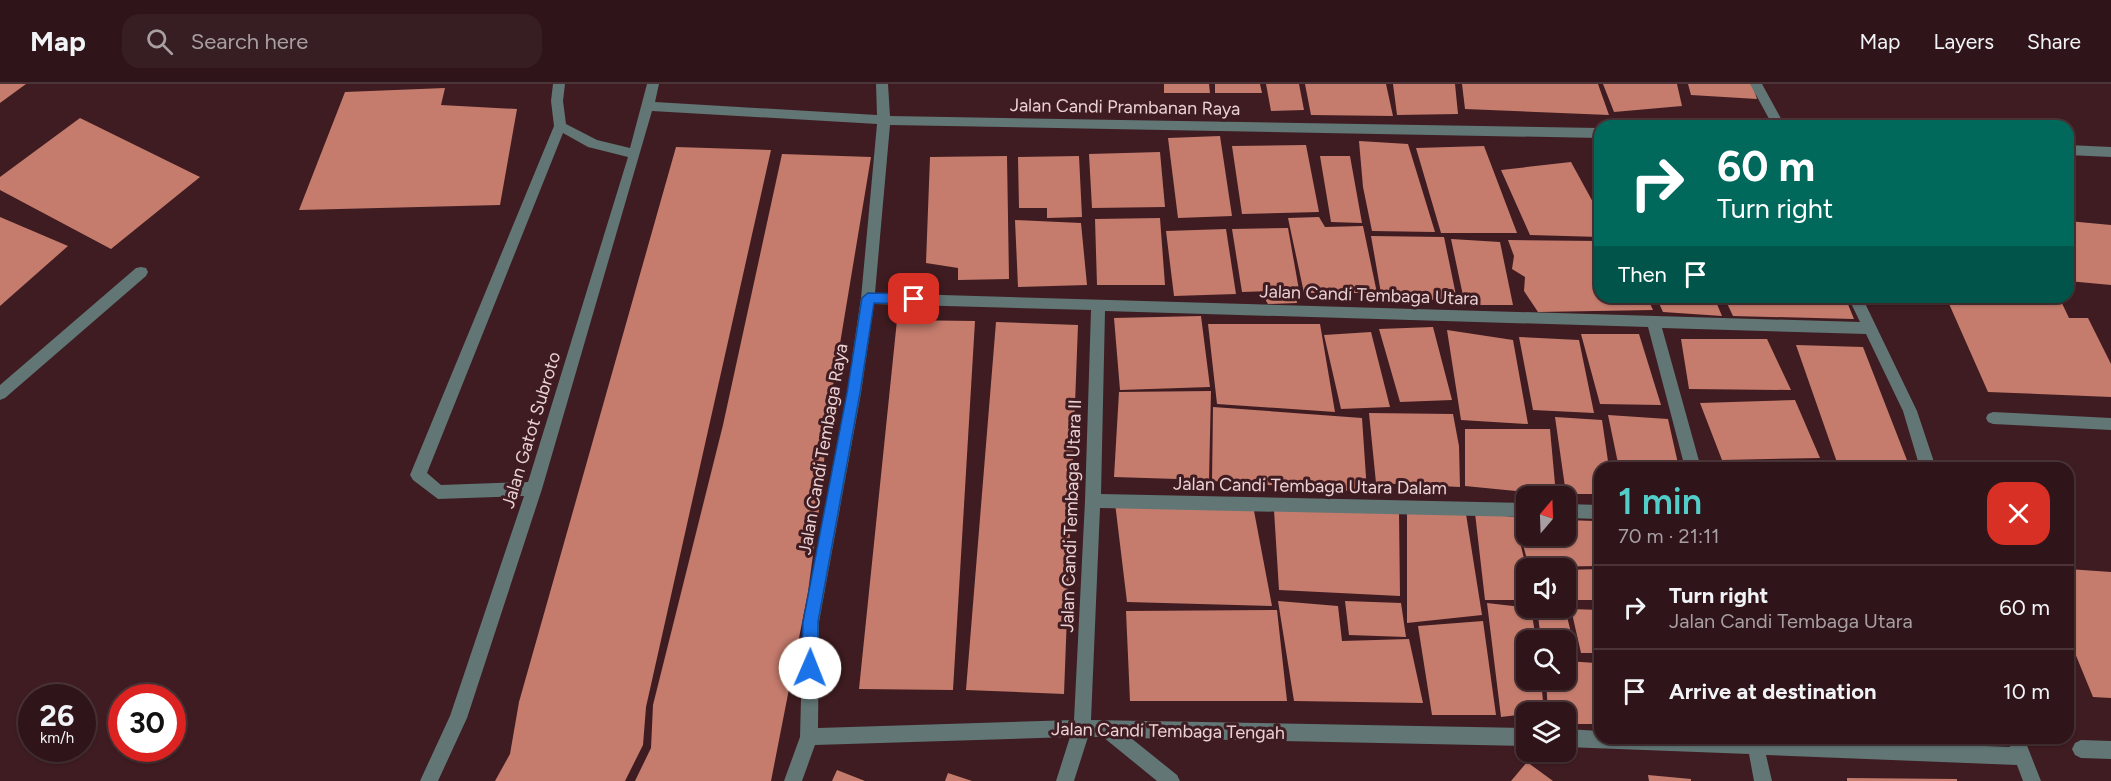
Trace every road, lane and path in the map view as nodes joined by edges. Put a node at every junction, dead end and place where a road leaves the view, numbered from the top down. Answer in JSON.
{"nodes":[{"id":1,"x":559,"y":84,"type":"edge"},
{"id":2,"x":653,"y":84,"type":"edge"},
{"id":3,"x":882,"y":84,"type":"edge"},
{"id":4,"x":1756,"y":84,"type":"edge"},
{"id":5,"x":649,"y":106,"type":"junction"},
{"id":6,"x":884,"y":120,"type":"junction"},
{"id":7,"x":1776,"y":120,"type":"edge"},
{"id":8,"x":560,"y":126,"type":"junction"},
{"id":9,"x":1594,"y":133,"type":"edge"},
{"id":10,"x":2074,"y":150,"type":"edge"},
{"id":11,"x":2111,"y":152,"type":"edge"},
{"id":12,"x":635,"y":154,"type":"junction"},
{"id":13,"x":141,"y":272,"type":"dead end"},
{"id":14,"x":868,"y":298,"type":"junction"},
{"id":15,"x":1858,"y":303,"type":"edge"},
{"id":16,"x":1098,"y":306,"type":"junction"},
{"id":17,"x":1653,"y":320,"type":"junction"},
{"id":18,"x":1868,"y":328,"type":"junction"},
{"id":19,"x":0,"y":394,"type":"edge"},
{"id":20,"x":1993,"y":418,"type":"dead end"},
{"id":21,"x":2111,"y":424,"type":"edge"},
{"id":22,"x":1691,"y":462,"type":"edge"},
{"id":23,"x":1926,"y":462,"type":"edge"},
{"id":24,"x":534,"y":489,"type":"junction"},
{"id":25,"x":1093,"y":501,"type":"junction"},
{"id":26,"x":1516,"y":510,"type":"edge"},
{"id":27,"x":1576,"y":511,"type":"edge"},
{"id":28,"x":1594,"y":512,"type":"edge"},
{"id":29,"x":1082,"y":728,"type":"junction"},
{"id":30,"x":1107,"y":729,"type":"junction"},
{"id":31,"x":809,"y":737,"type":"junction"},
{"id":32,"x":1516,"y":737,"type":"edge"},
{"id":33,"x":1576,"y":738,"type":"edge"},
{"id":34,"x":1594,"y":738,"type":"edge"},
{"id":35,"x":1755,"y":744,"type":"edge"},
{"id":36,"x":1807,"y":744,"type":"edge"},
{"id":37,"x":2017,"y":744,"type":"edge"},
{"id":38,"x":2081,"y":749,"type":"dead end"},
{"id":39,"x":2111,"y":750,"type":"edge"},
{"id":40,"x":2021,"y":756,"type":"junction"},
{"id":41,"x":429,"y":781,"type":"edge"},
{"id":42,"x":793,"y":781,"type":"edge"},
{"id":43,"x":1065,"y":781,"type":"edge"},
{"id":44,"x":1171,"y":781,"type":"edge"},
{"id":45,"x":1763,"y":781,"type":"edge"},
{"id":46,"x":2032,"y":781,"type":"edge"}],
"edges":[{"from":1,"to":8,"type":"street"},
{"from":2,"to":5,"type":"street","name":"Jalan Gatot Subroto"},
{"from":3,"to":6,"type":"street","name":"Jalan Candi Tembaga Raya"},
{"from":4,"to":7,"type":"street"},
{"from":5,"to":6,"type":"street","name":"Jalan Candi Prambanan Raya"},
{"from":5,"to":12,"type":"street","name":"Jalan Gatot Subroto"},
{"from":6,"to":9,"type":"street","name":"Jalan Candi Prambanan Raya"},
{"from":6,"to":14,"type":"street","name":"Jalan Candi Tembaga Raya"},
{"from":8,"to":12,"type":"street"},
{"from":8,"to":24,"type":"street"},
{"from":10,"to":11,"type":"street"},
{"from":12,"to":24,"type":"street","name":"Jalan Gatot Subroto"},
{"from":13,"to":19,"type":"street"},
{"from":14,"to":16,"type":"street","name":"Jalan Candi Tembaga Utara"},
{"from":14,"to":31,"type":"street","name":"Jalan Candi Tembaga Raya"},
{"from":15,"to":18,"type":"street"},
{"from":16,"to":17,"type":"street","name":"Jalan Candi Tembaga Utara"},
{"from":16,"to":25,"type":"street","name":"Jalan Candi Tembaga Utara II"},
{"from":17,"to":18,"type":"street","name":"Jalan Candi Tembaga Utara"},
{"from":17,"to":22,"type":"street"},
{"from":18,"to":23,"type":"street"},
{"from":20,"to":21,"type":"street"},
{"from":24,"to":41,"type":"street","name":"Jalan Gatot Subroto"},
{"from":25,"to":26,"type":"street","name":"Jalan Candi Tembaga Utara Dalam"},
{"from":25,"to":29,"type":"street","name":"Jalan Candi Tembaga Utara II"},
{"from":27,"to":28,"type":"street"},
{"from":29,"to":30,"type":"street","name":"Jalan Candi Tembaga Tengah"},
{"from":29,"to":31,"type":"street","name":"Jalan Candi Tembaga Tengah"},
{"from":29,"to":43,"type":"street","name":"Jalan Candi Tembaga Utara II"},
{"from":30,"to":32,"type":"street","name":"Jalan Candi Tembaga Tengah"},
{"from":30,"to":44,"type":"street"},
{"from":31,"to":42,"type":"street","name":"Jalan Candi Tembaga Raya"},
{"from":33,"to":34,"type":"street"},
{"from":35,"to":45,"type":"street"},
{"from":36,"to":40,"type":"street"},
{"from":37,"to":40,"type":"street"},
{"from":38,"to":39,"type":"street"},
{"from":40,"to":46,"type":"street"}]}
